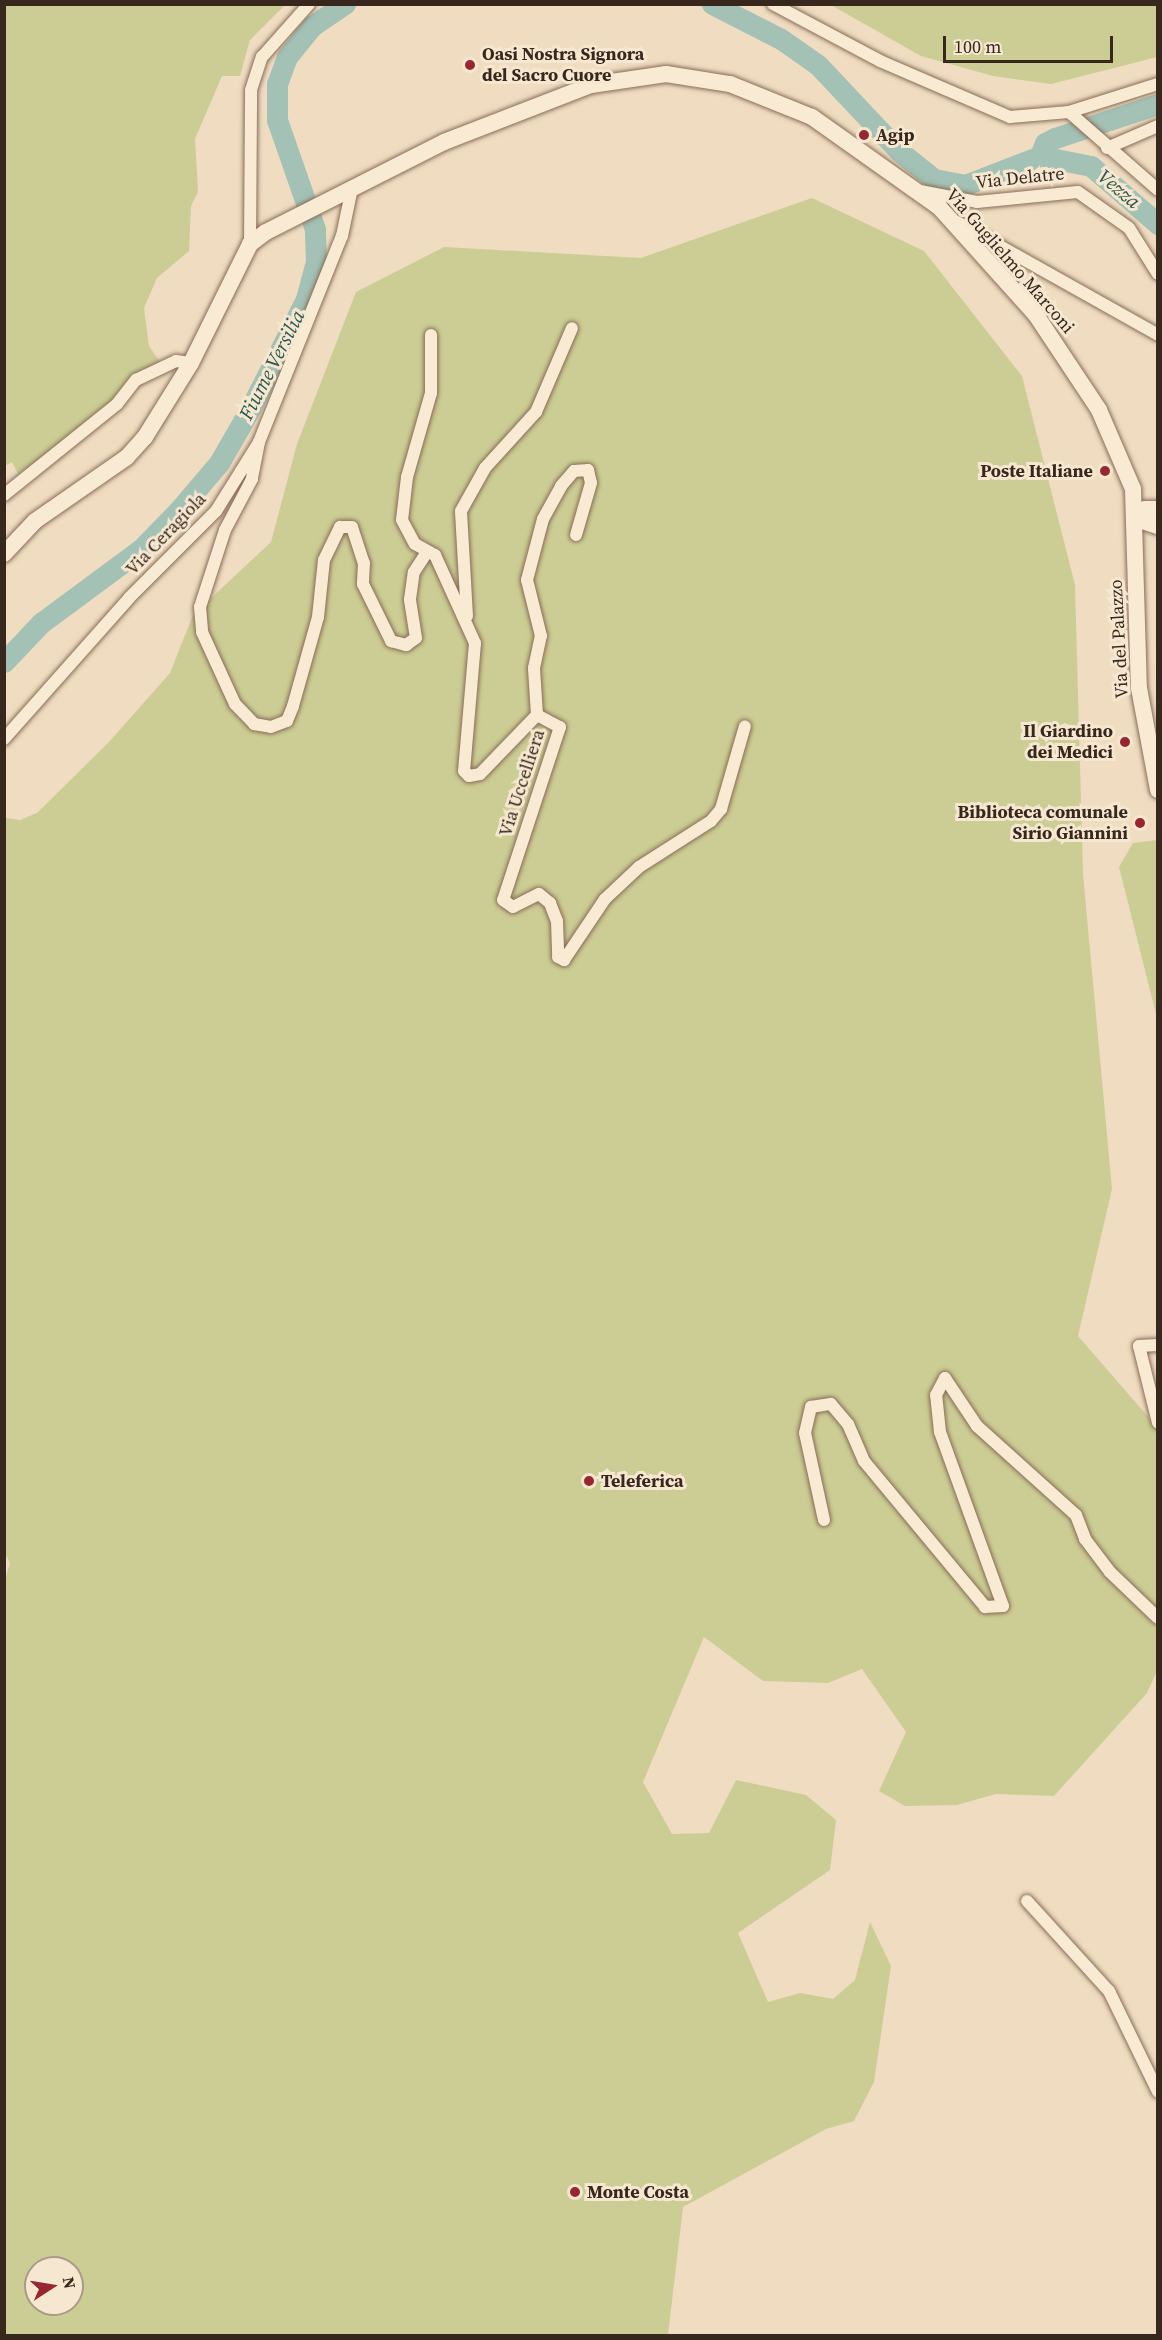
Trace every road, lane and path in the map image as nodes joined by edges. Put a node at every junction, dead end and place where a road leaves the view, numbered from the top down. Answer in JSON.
{"nodes":[{"id":1,"x":309,"y":4,"type":"edge"},
{"id":2,"x":773,"y":4,"type":"edge"},
{"id":3,"x":1158,"y":84,"type":"edge"},
{"id":4,"x":1071,"y":116,"type":"junction"},
{"id":5,"x":1158,"y":126,"type":"edge"},
{"id":6,"x":1102,"y":145,"type":"junction"},
{"id":7,"x":352,"y":188,"type":"junction"},
{"id":8,"x":1158,"y":190,"type":"edge"},
{"id":9,"x":920,"y":191,"type":"junction"},
{"id":10,"x":948,"y":217,"type":"junction"},
{"id":11,"x":250,"y":244,"type":"junction"},
{"id":12,"x":1158,"y":274,"type":"edge"},
{"id":13,"x":572,"y":328,"type":"dead end"},
{"id":14,"x":430,"y":334,"type":"dead end"},
{"id":15,"x":1158,"y":336,"type":"edge"},
{"id":16,"x":191,"y":363,"type":"junction"},
{"id":17,"x":260,"y":442,"type":"junction"},
{"id":18,"x":1133,"y":489,"type":"junction"},
{"id":19,"x":4,"y":495,"type":"edge"},
{"id":20,"x":1156,"y":507,"type":"edge"},
{"id":21,"x":1136,"y":519,"type":"junction"},
{"id":22,"x":1158,"y":526,"type":"edge"},
{"id":23,"x":576,"y":535,"type":"dead end"},
{"id":24,"x":427,"y":552,"type":"junction"},
{"id":25,"x":4,"y":554,"type":"edge"},
{"id":26,"x":467,"y":616,"type":"junction"},
{"id":27,"x":537,"y":715,"type":"junction"},
{"id":28,"x":745,"y":726,"type":"dead end"},
{"id":29,"x":4,"y":740,"type":"edge"},
{"id":30,"x":1158,"y":790,"type":"edge"},
{"id":31,"x":1158,"y":1345,"type":"edge"},
{"id":32,"x":1158,"y":1424,"type":"edge"},
{"id":33,"x":824,"y":1520,"type":"dead end"},
{"id":34,"x":1158,"y":1618,"type":"edge"},
{"id":35,"x":1027,"y":1901,"type":"dead end"},
{"id":36,"x":1158,"y":2092,"type":"edge"}],
"edges":[{"from":1,"to":11,"type":"street"},
{"from":2,"to":4,"type":"street"},
{"from":3,"to":4,"type":"street"},
{"from":4,"to":6,"type":"street"},
{"from":5,"to":6,"type":"street"},
{"from":6,"to":8,"type":"street"},
{"from":7,"to":9,"type":"main road","name":"Via Guglielmo Marconi"},
{"from":7,"to":11,"type":"main road","name":"Via Guglielmo Marconi"},
{"from":7,"to":17,"type":"street","name":"Via Ceragiola"},
{"from":9,"to":10,"type":"main road","name":"Via Guglielmo Marconi"},
{"from":9,"to":12,"type":"street","name":"Via Delatre"},
{"from":10,"to":15,"type":"street"},
{"from":10,"to":18,"type":"main road","name":"Via Guglielmo Marconi"},
{"from":11,"to":16,"type":"main road"},
{"from":13,"to":26,"type":"street"},
{"from":14,"to":24,"type":"street","name":"Via Uccelliera"},
{"from":16,"to":19,"type":"street"},
{"from":16,"to":25,"type":"main road"},
{"from":17,"to":24,"type":"street"},
{"from":17,"to":29,"type":"street","name":"Via Ceragiola"},
{"from":18,"to":20,"type":"main road"},
{"from":18,"to":21,"type":"main road","name":"Via del Palazzo"},
{"from":20,"to":21,"type":"main road"},
{"from":21,"to":22,"type":"main road"},
{"from":21,"to":30,"type":"main road","name":"Via del Palazzo"},
{"from":23,"to":27,"type":"street"},
{"from":24,"to":26,"type":"street","name":"Via Uccelliera"},
{"from":26,"to":27,"type":"street","name":"Via Uccelliera"},
{"from":27,"to":28,"type":"street","name":"Via Uccelliera"},
{"from":31,"to":32,"type":"street"},
{"from":33,"to":34,"type":"street"},
{"from":35,"to":36,"type":"street"}]}
